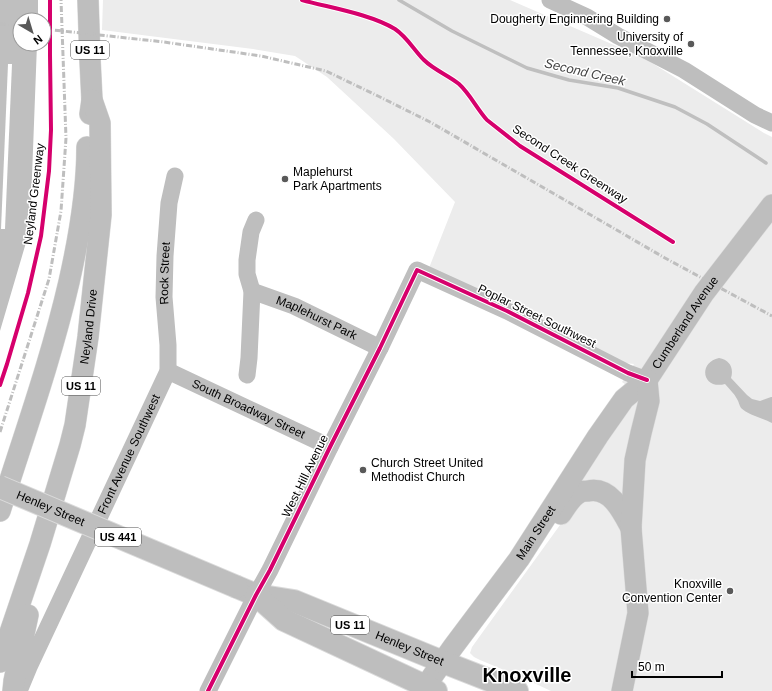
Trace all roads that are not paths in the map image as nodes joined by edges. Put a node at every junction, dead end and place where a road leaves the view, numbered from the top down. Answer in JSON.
{"nodes":[{"id":1,"x":88,"y":0,"type":"edge"},
{"id":2,"x":550,"y":0,"type":"edge"},
{"id":3,"x":92,"y":100,"type":"junction"},
{"id":4,"x":772,"y":123,"type":"edge"},
{"id":5,"x":175,"y":176,"type":"dead end"},
{"id":6,"x":772,"y":205,"type":"edge"},
{"id":7,"x":256,"y":220,"type":"dead end"},
{"id":8,"x":417,"y":270,"type":"joint"},
{"id":9,"x":252,"y":291,"type":"junction"},
{"id":10,"x":380,"y":348,"type":"junction"},
{"id":11,"x":168,"y":371,"type":"junction"},
{"id":12,"x":247,"y":376,"type":"dead end"},
{"id":13,"x":647,"y":380,"type":"junction"},
{"id":14,"x":70,"y":445,"type":"junction"},
{"id":15,"x":330,"y":447,"type":"junction"},
{"id":16,"x":0,"y":487,"type":"edge"},
{"id":17,"x":0,"y":511,"type":"edge"},
{"id":18,"x":631,"y":528,"type":"junction"},
{"id":19,"x":519,"y":559,"type":"junction"},
{"id":20,"x":246,"y":591,"type":"junction"},
{"id":21,"x":0,"y":662,"type":"edge"},
{"id":22,"x":443,"y":662,"type":"junction"},
{"id":23,"x":428,"y":689,"type":"edge"},
{"id":24,"x":13,"y":691,"type":"edge"},
{"id":25,"x":19,"y":691,"type":"edge"},
{"id":26,"x":208,"y":691,"type":"edge"},
{"id":27,"x":517,"y":691,"type":"edge"},
{"id":28,"x":622,"y":691,"type":"edge"}],
"edges":[{"from":1,"to":3,"type":"main road","name":"Neyland Drive","number":"US 11"},
{"from":2,"to":4,"type":"street"},
{"from":3,"to":14,"type":"main road","name":"Neyland Drive","number":"US 11"},
{"from":3,"to":17,"type":"main road","name":"Neyland Drive","number":"US 11"},
{"from":5,"to":11,"type":"street","name":"Rock Street"},
{"from":6,"to":13,"type":"main road","name":"Cumberland Avenue"},
{"from":7,"to":9,"type":"street"},
{"from":8,"to":10,"type":"street","name":"West Hill Avenue"},
{"from":8,"to":13,"type":"street","name":"Poplar Street Southwest"},
{"from":9,"to":10,"type":"street","name":"Maplehurst Park"},
{"from":9,"to":12,"type":"street"},
{"from":10,"to":15,"type":"street","name":"West Hill Avenue"},
{"from":11,"to":15,"type":"street","name":"South Broadway Street"},
{"from":11,"to":25,"type":"street","name":"Front Avenue Southwest"},
{"from":13,"to":18,"type":"main road","name":"Cumberland Avenue"},
{"from":13,"to":19,"type":"main road","name":"Main Street"},
{"from":14,"to":21,"type":"main road","name":"Neyland Drive","number":"US 11"},
{"from":14,"to":24,"type":"main road"},
{"from":15,"to":20,"type":"street","name":"West Hill Avenue"},
{"from":16,"to":20,"type":"highway","name":"Henley Street","number":"US 441","bridge":true},
{"from":18,"to":19,"type":"main road","name":"Cumberland Avenue"},
{"from":18,"to":28,"type":"main road","name":"Cumberland Avenue"},
{"from":19,"to":22,"type":"main road","name":"Main Street"},
{"from":20,"to":22,"type":"highway","name":"Henley Street","number":"US 11"},
{"from":20,"to":23,"type":"highway","name":"Henley Street","number":"US 441"},
{"from":20,"to":26,"type":"street","name":"West Hill Avenue"},
{"from":22,"to":23,"type":"main road","name":"Main Street"},
{"from":22,"to":27,"type":"highway","name":"Henley Street"}]}
